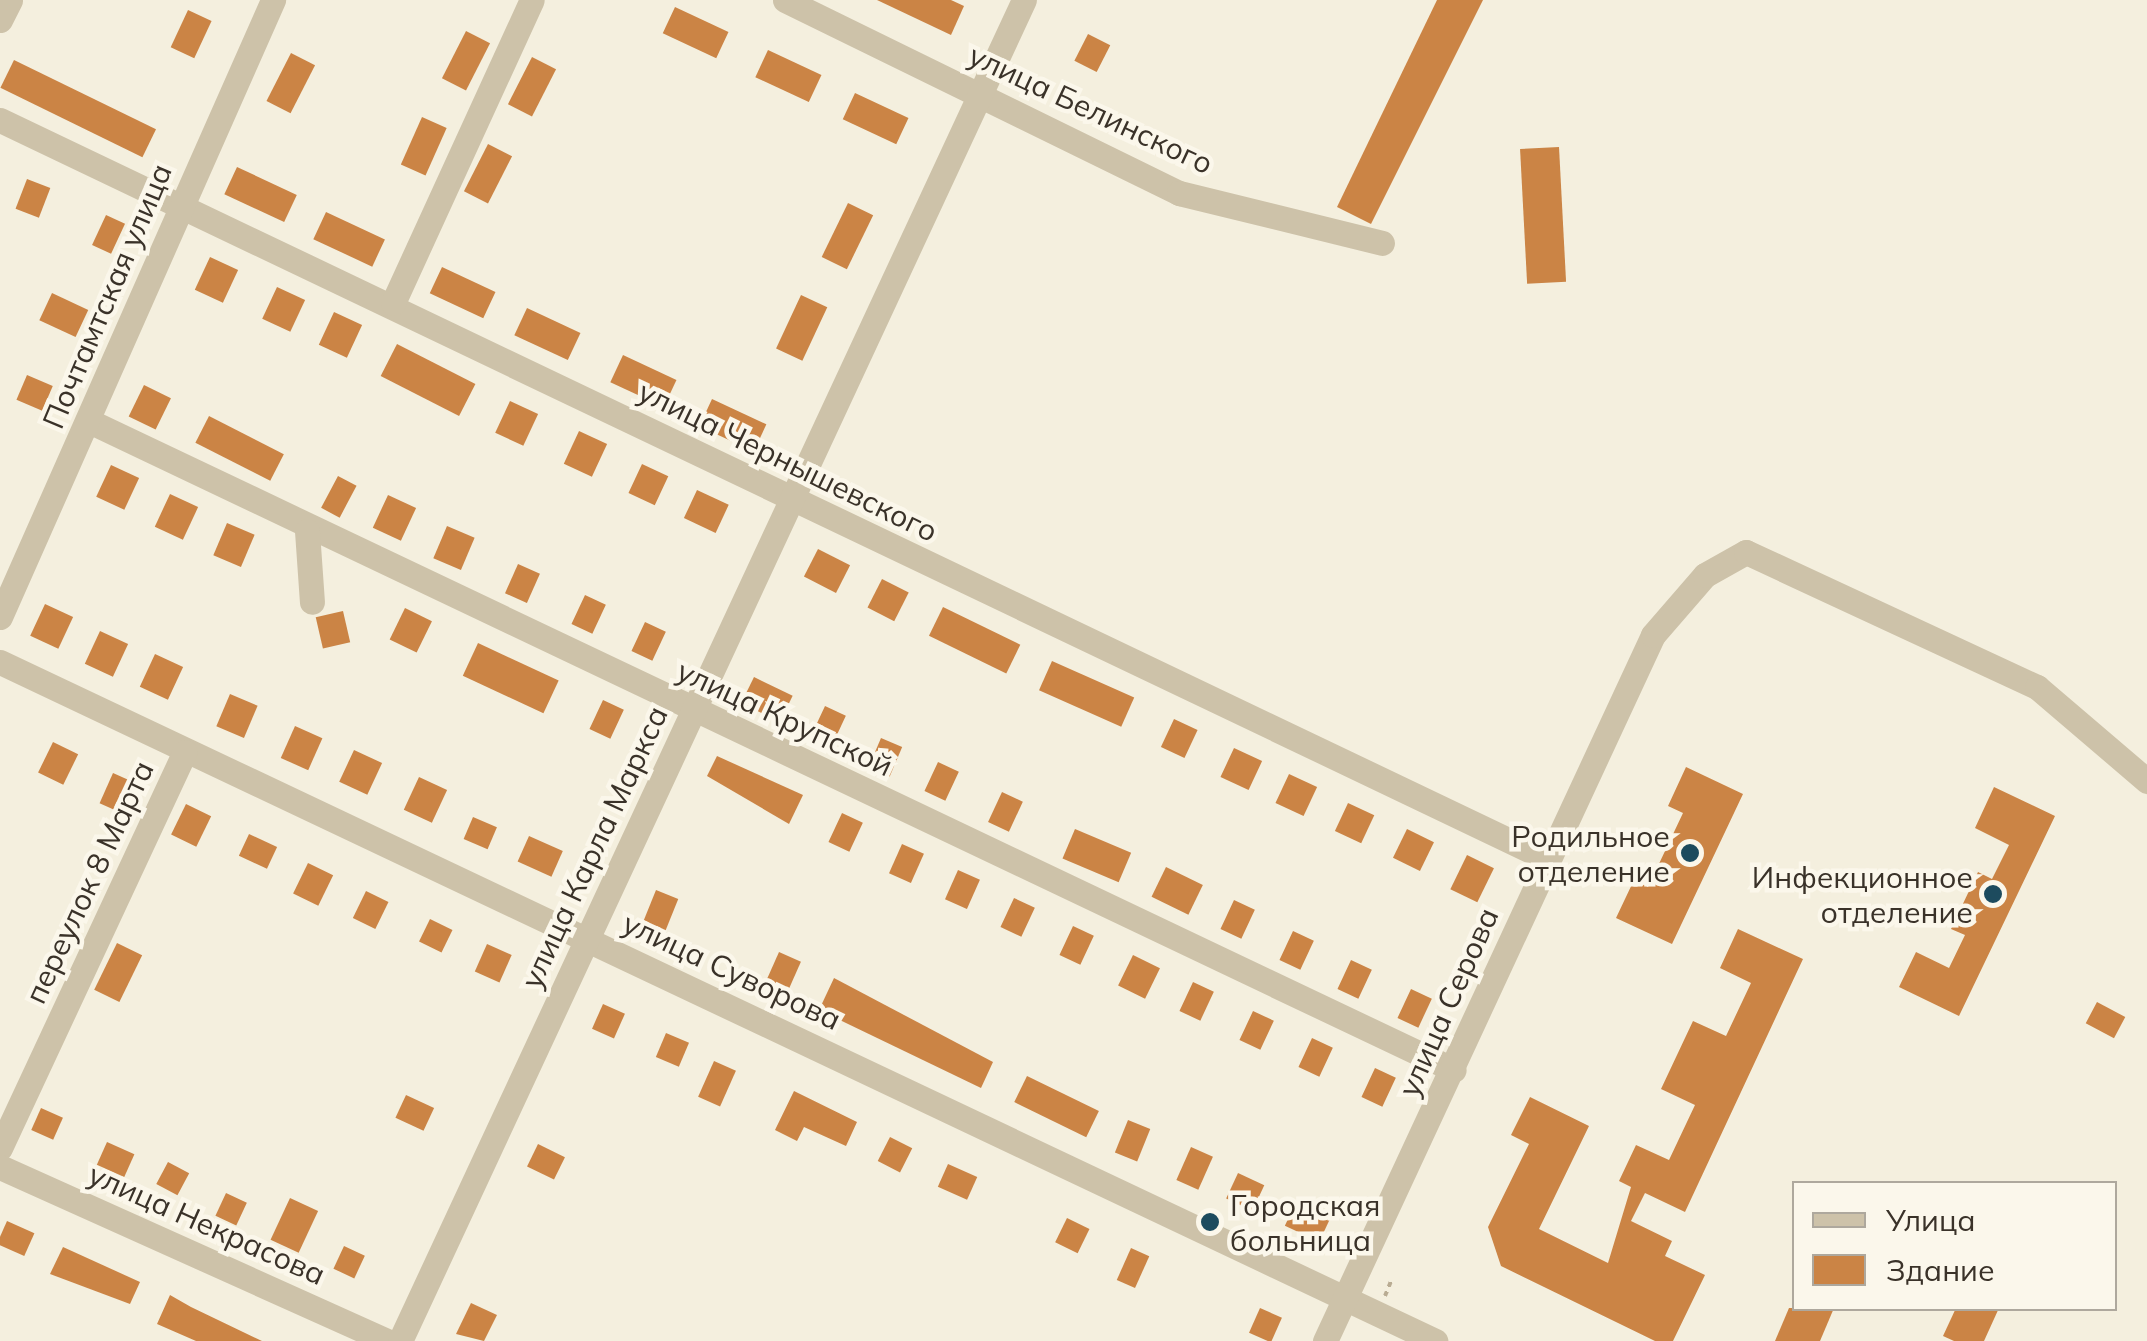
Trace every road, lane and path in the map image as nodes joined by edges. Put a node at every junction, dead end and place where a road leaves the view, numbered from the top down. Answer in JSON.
{"nodes":[{"id":1,"x":10,"y":0,"type":"edge"},
{"id":2,"x":273,"y":0,"type":"edge"},
{"id":3,"x":532,"y":0,"type":"edge"},
{"id":4,"x":786,"y":0,"type":"edge"},
{"id":5,"x":1024,"y":0,"type":"edge"},
{"id":6,"x":0,"y":20,"type":"edge"},
{"id":7,"x":980,"y":94,"type":"junction"},
{"id":8,"x":0,"y":120,"type":"edge"},
{"id":9,"x":180,"y":207,"type":"junction"},
{"id":10,"x":1382,"y":243,"type":"dead end"},
{"id":11,"x":393,"y":303,"type":"junction"},
{"id":12,"x":89,"y":422,"type":"junction"},
{"id":13,"x":792,"y":499,"type":"junction"},
{"id":14,"x":307,"y":531,"type":"junction"},
{"id":15,"x":312,"y":602,"type":"dead end"},
{"id":16,"x":0,"y":617,"type":"edge"},
{"id":17,"x":0,"y":662,"type":"edge"},
{"id":18,"x":693,"y":710,"type":"junction"},
{"id":19,"x":185,"y":752,"type":"junction"},
{"id":20,"x":2147,"y":781,"type":"edge"},
{"id":21,"x":1548,"y":858,"type":"junction"},
{"id":22,"x":587,"y":939,"type":"junction"},
{"id":23,"x":1454,"y":1070,"type":"junction"},
{"id":24,"x":0,"y":1148,"type":"edge"},
{"id":25,"x":0,"y":1167,"type":"edge"},
{"id":26,"x":1392,"y":1279,"type":"dead end"},
{"id":27,"x":1345,"y":1298,"type":"junction"},
{"id":28,"x":1383,"y":1300,"type":"dead end"},
{"id":29,"x":388,"y":1341,"type":"edge"},
{"id":30,"x":400,"y":1341,"type":"edge"},
{"id":31,"x":1325,"y":1341,"type":"edge"},
{"id":32,"x":1435,"y":1341,"type":"edge"}],
"edges":[{"from":1,"to":6,"type":"street"},
{"from":2,"to":9,"type":"street","name":"Почтамтская улица"},
{"from":3,"to":11,"type":"street"},
{"from":4,"to":7,"type":"street","name":"улица Белинского"},
{"from":5,"to":7,"type":"street","name":"улица Карла Маркса"},
{"from":7,"to":10,"type":"street","name":"улица Белинского"},
{"from":7,"to":13,"type":"street","name":"улица Карла Маркса"},
{"from":8,"to":9,"type":"street","name":"улица Чернышевского"},
{"from":9,"to":11,"type":"street","name":"улица Чернышевского"},
{"from":9,"to":12,"type":"street","name":"Почтамтская улица"},
{"from":11,"to":13,"type":"street","name":"улица Чернышевского"},
{"from":12,"to":14,"type":"street","name":"улица Крупской"},
{"from":12,"to":16,"type":"street","name":"Почтамтская улица"},
{"from":13,"to":18,"type":"street","name":"улица Карла Маркса"},
{"from":13,"to":21,"type":"street","name":"улица Чернышевского"},
{"from":14,"to":15,"type":"street"},
{"from":14,"to":18,"type":"street","name":"улица Крупской"},
{"from":17,"to":19,"type":"street","name":"улица Суворова"},
{"from":18,"to":22,"type":"street","name":"улица Карла Маркса"},
{"from":18,"to":23,"type":"street","name":"улица Крупской"},
{"from":19,"to":22,"type":"street","name":"улица Суворова"},
{"from":19,"to":24,"type":"street","name":"переулок 8 Марта"},
{"from":20,"to":21,"type":"street","name":"улица Серова"},
{"from":21,"to":23,"type":"street","name":"улица Серова"},
{"from":22,"to":27,"type":"street","name":"улица Суворова"},
{"from":22,"to":30,"type":"street","name":"улица Карла Маркса"},
{"from":23,"to":27,"type":"street","name":"улица Серова"},
{"from":25,"to":29,"type":"street","name":"улица Некрасова"},
{"from":26,"to":28,"type":"path"},
{"from":27,"to":31,"type":"street","name":"улица Серова"},
{"from":27,"to":32,"type":"street","name":"улица Суворова"}]}
